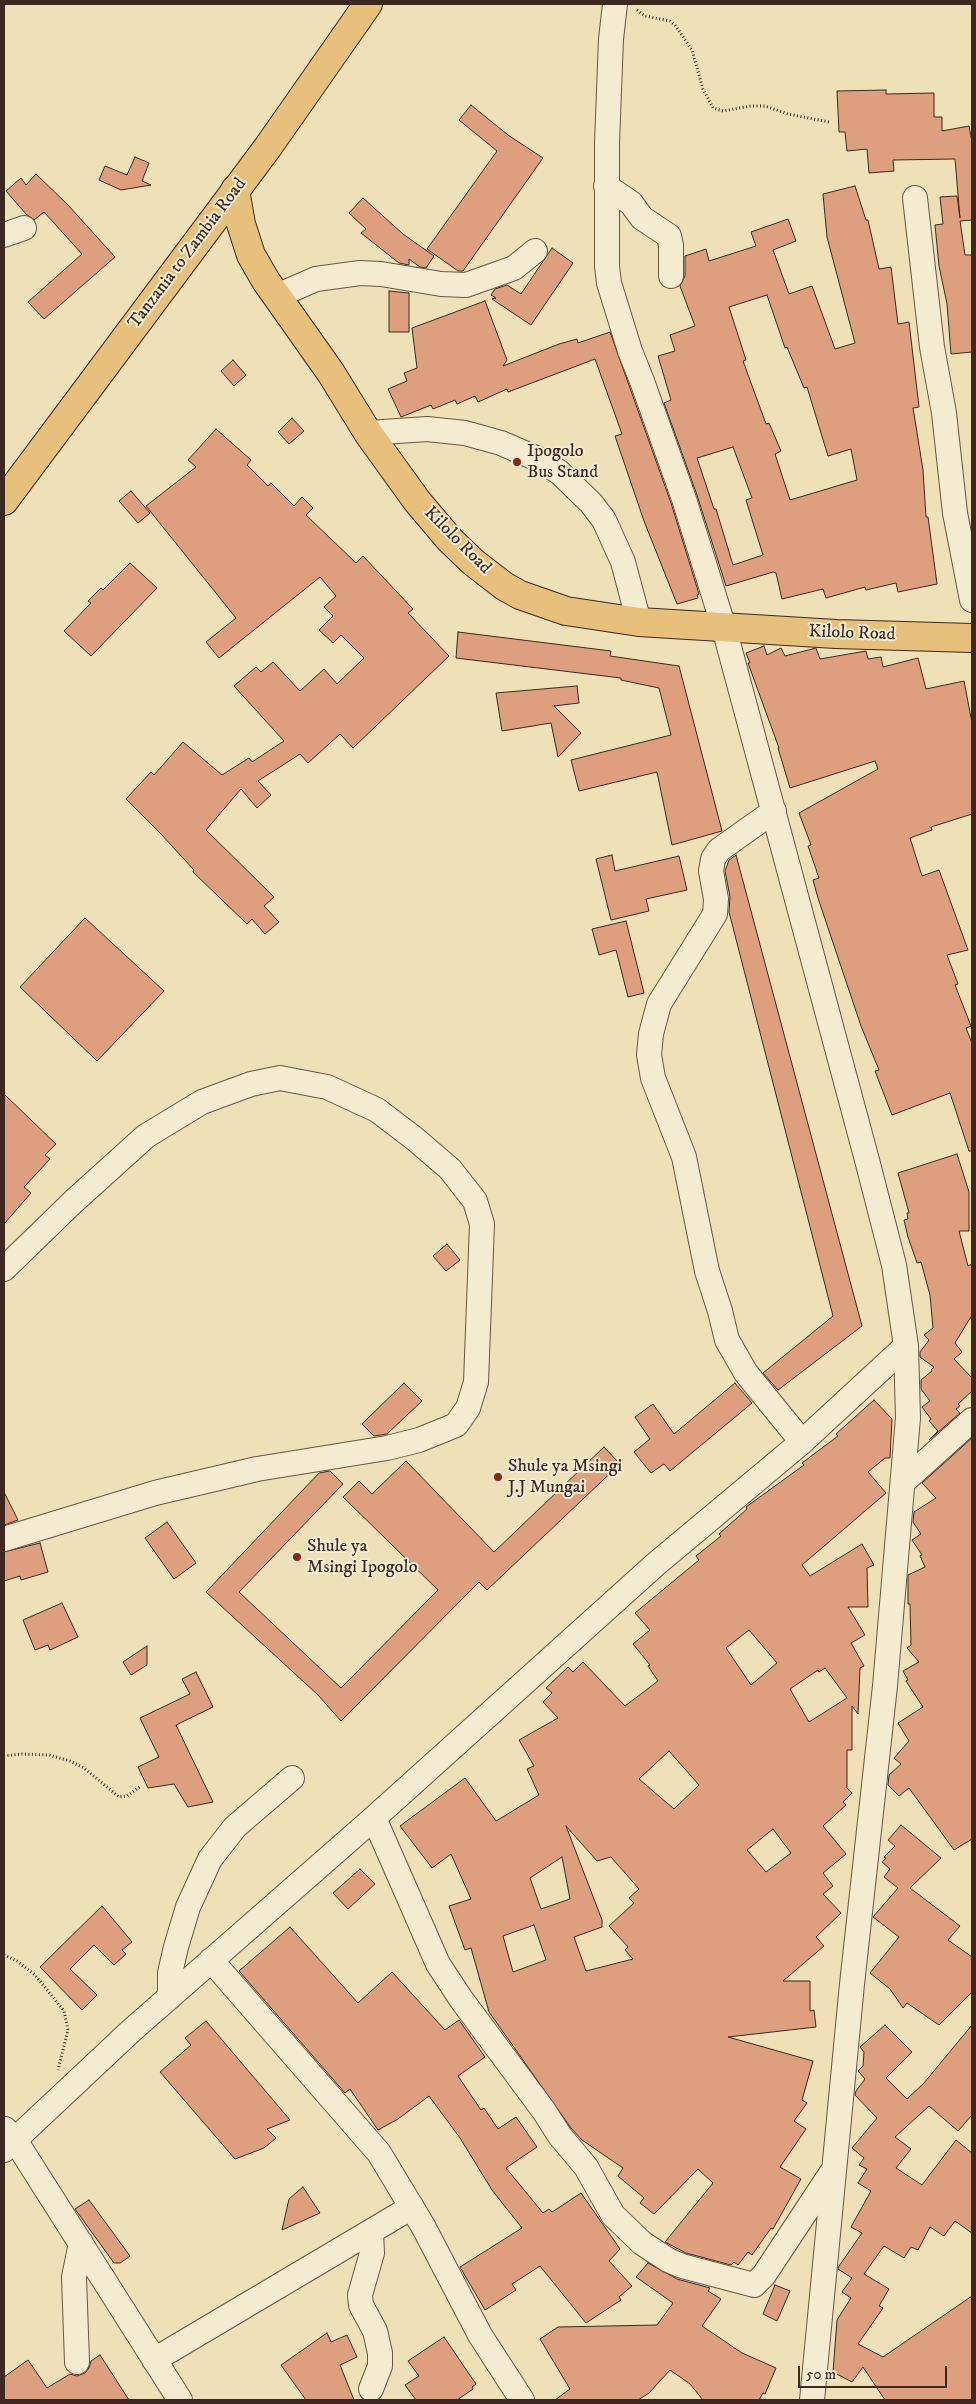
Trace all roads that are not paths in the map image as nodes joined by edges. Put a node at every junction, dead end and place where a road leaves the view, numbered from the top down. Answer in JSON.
{"nodes":[{"id":1,"x":368,"y":4,"type":"edge"},
{"id":2,"x":615,"y":4,"type":"edge"},
{"id":3,"x":606,"y":186,"type":"junction"},
{"id":4,"x":236,"y":190,"type":"junction"},
{"id":5,"x":915,"y":198,"type":"dead end"},
{"id":6,"x":535,"y":251,"type":"dead end"},
{"id":7,"x":671,"y":276,"type":"dead end"},
{"id":8,"x":277,"y":296,"type":"junction"},
{"id":9,"x":368,"y":433,"type":"junction"},
{"id":10,"x":4,"y":501,"type":"edge"},
{"id":11,"x":972,"y":600,"type":"edge"},
{"id":12,"x":639,"y":622,"type":"junction"},
{"id":13,"x":724,"y":628,"type":"junction"},
{"id":14,"x":972,"y":638,"type":"edge"},
{"id":15,"x":774,"y":811,"type":"junction"},
{"id":16,"x":4,"y":1269,"type":"edge"},
{"id":17,"x":906,"y":1346,"type":"junction"},
{"id":18,"x":972,"y":1420,"type":"edge"},
{"id":19,"x":802,"y":1442,"type":"junction"},
{"id":20,"x":903,"y":1482,"type":"junction"},
{"id":21,"x":4,"y":1540,"type":"edge"},
{"id":22,"x":292,"y":1778,"type":"dead end"},
{"id":23,"x":374,"y":1818,"type":"junction"},
{"id":24,"x":211,"y":1960,"type":"junction"},
{"id":25,"x":170,"y":1997,"type":"junction"},
{"id":26,"x":7,"y":2139,"type":"edge"},
{"id":27,"x":835,"y":2166,"type":"junction"},
{"id":28,"x":412,"y":2207,"type":"junction"},
{"id":29,"x":371,"y":2232,"type":"junction"},
{"id":30,"x":81,"y":2243,"type":"junction"},
{"id":31,"x":154,"y":2360,"type":"junction"},
{"id":32,"x":77,"y":2362,"type":"dead end"},
{"id":33,"x":371,"y":2389,"type":"dead end"},
{"id":34,"x":516,"y":2398,"type":"edge"},
{"id":35,"x":180,"y":2400,"type":"edge"},
{"id":36,"x":812,"y":2400,"type":"edge"}],
"edges":[{"from":1,"to":4,"type":"main road","name":"Tanzania to Zambia Road"},
{"from":2,"to":3,"type":"street"},
{"from":3,"to":7,"type":"street"},
{"from":3,"to":13,"type":"street"},
{"from":4,"to":8,"type":"main road","name":"Kilolo Road"},
{"from":4,"to":10,"type":"main road","name":"Tanzania to Zambia Road"},
{"from":5,"to":11,"type":"street"},
{"from":6,"to":8,"type":"street"},
{"from":8,"to":9,"type":"main road","name":"Kilolo Road"},
{"from":9,"to":12,"type":"main road","name":"Kilolo Road"},
{"from":9,"to":12,"type":"street"},
{"from":12,"to":13,"type":"main road","name":"Kilolo Road"},
{"from":13,"to":14,"type":"main road","name":"Kilolo Road"},
{"from":13,"to":15,"type":"street"},
{"from":15,"to":17,"type":"street"},
{"from":15,"to":19,"type":"street"},
{"from":16,"to":21,"type":"street"},
{"from":17,"to":19,"type":"street"},
{"from":17,"to":20,"type":"street"},
{"from":18,"to":20,"type":"street"},
{"from":19,"to":23,"type":"street"},
{"from":20,"to":27,"type":"street"},
{"from":22,"to":25,"type":"street"},
{"from":23,"to":24,"type":"street"},
{"from":23,"to":27,"type":"street"},
{"from":24,"to":25,"type":"street"},
{"from":24,"to":28,"type":"street"},
{"from":25,"to":26,"type":"street"},
{"from":26,"to":30,"type":"street"},
{"from":27,"to":36,"type":"street"},
{"from":28,"to":29,"type":"street"},
{"from":28,"to":34,"type":"street"},
{"from":29,"to":31,"type":"street"},
{"from":29,"to":33,"type":"street"},
{"from":30,"to":31,"type":"street"},
{"from":30,"to":32,"type":"street"},
{"from":31,"to":35,"type":"street"}]}
